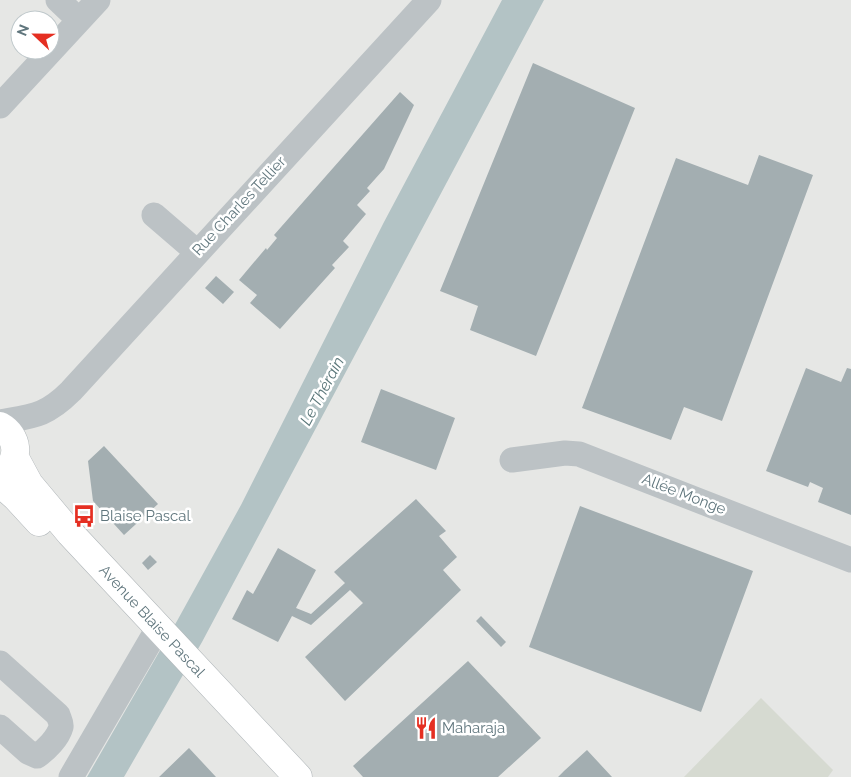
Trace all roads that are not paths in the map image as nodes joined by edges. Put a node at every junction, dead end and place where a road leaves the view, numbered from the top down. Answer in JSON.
{"nodes":[{"id":1,"x":58,"y":0,"type":"edge"},
{"id":2,"x":98,"y":0,"type":"edge"},
{"id":3,"x":426,"y":1,"type":"edge"},
{"id":4,"x":79,"y":20,"type":"junction"},
{"id":5,"x":0,"y":106,"type":"edge"},
{"id":6,"x":154,"y":215,"type":"dead end"},
{"id":7,"x":197,"y":252,"type":"junction"},
{"id":8,"x":48,"y":410,"type":"junction"},
{"id":9,"x":0,"y":422,"type":"edge"},
{"id":10,"x":0,"y":426,"type":"edge"},
{"id":11,"x":512,"y":460,"type":"dead end"},
{"id":12,"x":10,"y":462,"type":"edge"},
{"id":13,"x":0,"y":483,"type":"edge"},
{"id":14,"x":851,"y":560,"type":"edge"},
{"id":15,"x":156,"y":638,"type":"junction"},
{"id":16,"x":0,"y":663,"type":"edge"},
{"id":17,"x":196,"y":680,"type":"junction"},
{"id":18,"x":0,"y":727,"type":"edge"},
{"id":19,"x":71,"y":777,"type":"edge"},
{"id":20,"x":274,"y":777,"type":"edge"},
{"id":21,"x":298,"y":777,"type":"edge"}],
"edges":[{"from":1,"to":4,"type":"street"},
{"from":2,"to":4,"type":"street"},
{"from":3,"to":7,"type":"street","name":"Rue Charles Tellier"},
{"from":4,"to":5,"type":"street"},
{"from":6,"to":7,"type":"street"},
{"from":7,"to":8,"type":"street","name":"Rue Charles Tellier"},
{"from":8,"to":9,"type":"street","name":"Rue Charles Tellier"},
{"from":8,"to":12,"type":"street","name":"Rue Charles Tellier"},
{"from":10,"to":12,"type":"main road","name":"Avenue Blaise Pascal"},
{"from":11,"to":14,"type":"street","name":"Allée Monge"},
{"from":12,"to":15,"type":"main road","name":"Avenue Blaise Pascal"},
{"from":13,"to":15,"type":"main road","name":"Avenue Blaise Pascal"},
{"from":15,"to":17,"type":"main road","name":"Avenue Blaise Pascal"},
{"from":15,"to":19,"type":"street"},
{"from":16,"to":18,"type":"street"},
{"from":17,"to":20,"type":"main road","name":"Avenue Blaise Pascal"},
{"from":17,"to":21,"type":"main road","name":"Avenue Blaise Pascal"}]}
